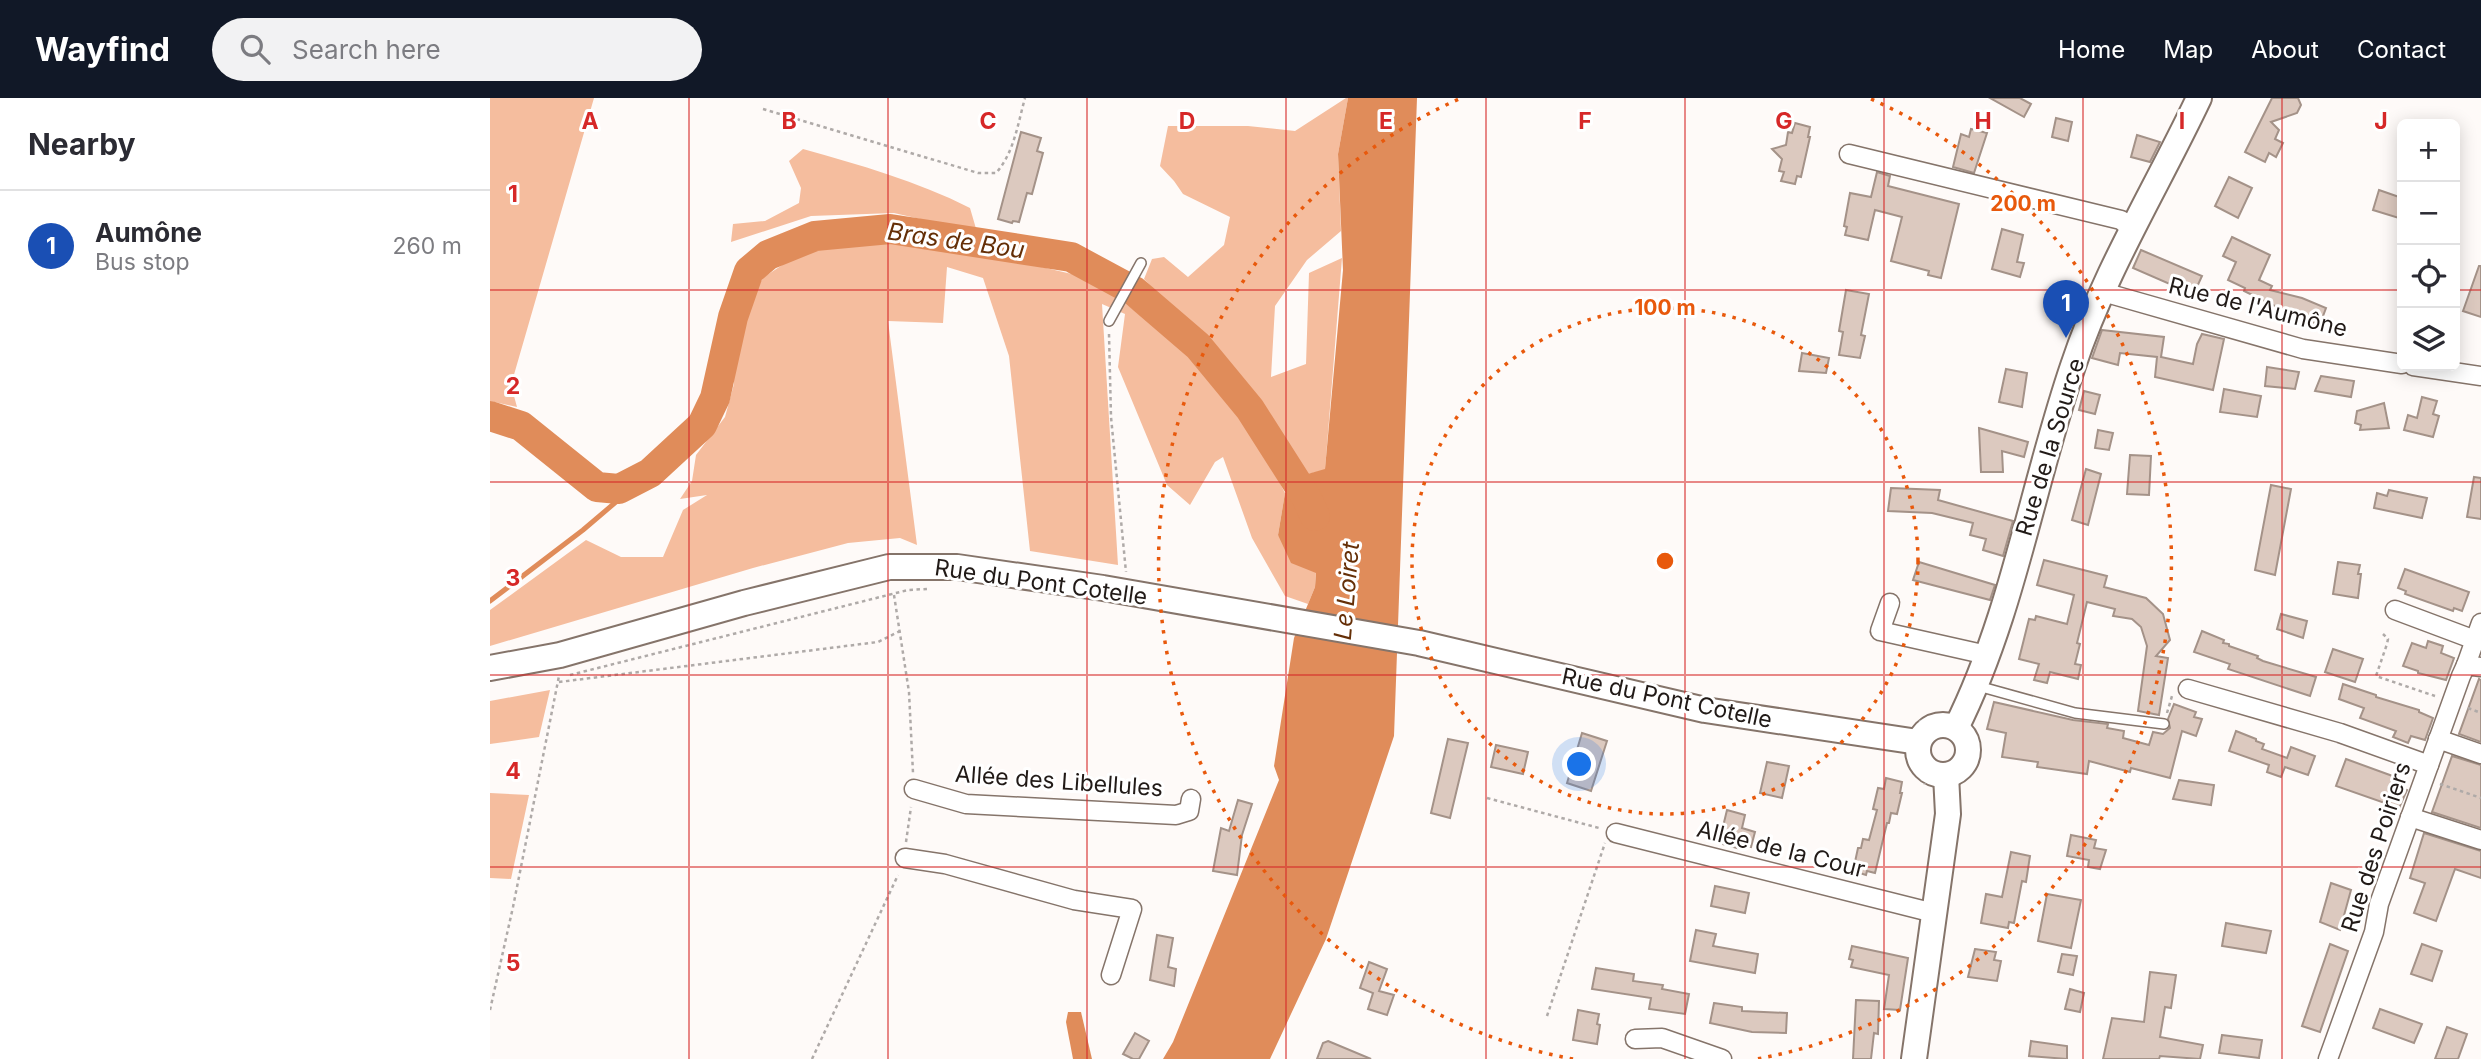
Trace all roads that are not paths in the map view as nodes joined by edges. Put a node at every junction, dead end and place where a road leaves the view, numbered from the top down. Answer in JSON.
{"nodes":[{"id":1,"x":2199,"y":98,"type":"edge"},
{"id":2,"x":1849,"y":154,"type":"dead end"},
{"id":3,"x":2133,"y":230,"type":"junction"},
{"id":4,"x":1141,"y":263,"type":"dead end"},
{"id":5,"x":2103,"y":292,"type":"junction"},
{"id":6,"x":1109,"y":321,"type":"road end"},
{"id":7,"x":2397,"y":363,"type":"edge"},
{"id":8,"x":2447,"y":371,"type":"edge"},
{"id":9,"x":2481,"y":376,"type":"edge"},
{"id":10,"x":1890,"y":603,"type":"dead end"},
{"id":11,"x":2395,"y":610,"type":"dead end"},
{"id":12,"x":2481,"y":623,"type":"edge"},
{"id":13,"x":2475,"y":640,"type":"junction"},
{"id":14,"x":1987,"y":655,"type":"junction"},
{"id":15,"x":2473,"y":666,"type":"edge"},
{"id":16,"x":490,"y":668,"type":"edge"},
{"id":17,"x":1976,"y":686,"type":"junction"},
{"id":18,"x":2188,"y":689,"type":"road end"},
{"id":19,"x":2164,"y":724,"type":"road end"},
{"id":20,"x":1956,"y":728,"type":"junction"},
{"id":21,"x":2438,"y":739,"type":"junction"},
{"id":22,"x":1918,"y":743,"type":"junction"},
{"id":23,"x":2481,"y":754,"type":"edge"},
{"id":24,"x":2426,"y":771,"type":"junction"},
{"id":25,"x":1946,"y":775,"type":"junction"},
{"id":26,"x":914,"y":789,"type":"road end"},
{"id":27,"x":1191,"y":799,"type":"dead end"},
{"id":28,"x":2410,"y":817,"type":"junction"},
{"id":29,"x":1616,"y":832,"type":"road end"},
{"id":30,"x":2481,"y":839,"type":"edge"},
{"id":31,"x":905,"y":858,"type":"road end"},
{"id":32,"x":1934,"y":913,"type":"junction"},
{"id":33,"x":1111,"y":975,"type":"dead end"},
{"id":34,"x":1635,"y":1039,"type":"dead end"},
{"id":35,"x":1722,"y":1059,"type":"edge"},
{"id":36,"x":1914,"y":1059,"type":"edge"},
{"id":37,"x":1929,"y":1059,"type":"edge"},
{"id":38,"x":2328,"y":1059,"type":"edge"}],
"edges":[{"from":1,"to":3,"type":"street","name":"Rue de la Source"},
{"from":2,"to":3,"type":"street"},
{"from":3,"to":5,"type":"street","name":"Rue de la Source"},
{"from":4,"to":6,"type":"lane"},
{"from":5,"to":7,"type":"street","name":"Rue de l'Aumône"},
{"from":5,"to":14,"type":"street","name":"Rue de la Source"},
{"from":8,"to":9,"type":"street"},
{"from":10,"to":14,"type":"street"},
{"from":11,"to":13,"type":"street"},
{"from":12,"to":13,"type":"street","name":"Rue des Poiriers"},
{"from":13,"to":15,"type":"street","name":"Rue des Poiriers"},
{"from":14,"to":17,"type":"street","name":"Rue de la Source"},
{"from":15,"to":21,"type":"street","name":"Rue des Poiriers"},
{"from":16,"to":22,"type":"street","name":"Rue du Pont Cotelle"},
{"from":17,"to":19,"type":"lane"},
{"from":17,"to":20,"type":"street","name":"Rue de la Source"},
{"from":18,"to":24,"type":"street"},
{"from":20,"to":22,"type":"street"},
{"from":20,"to":25,"type":"street"},
{"from":21,"to":23,"type":"street"},
{"from":21,"to":24,"type":"street","name":"Rue des Poiriers"},
{"from":22,"to":25,"type":"street"},
{"from":24,"to":28,"type":"street","name":"Rue des Poiriers"},
{"from":25,"to":32,"type":"street"},
{"from":26,"to":27,"type":"street","name":"Allée des Libellules"},
{"from":28,"to":30,"type":"street"},
{"from":28,"to":38,"type":"street","name":"Rue des Poiriers"},
{"from":29,"to":32,"type":"street","name":"Allée de la Cour"},
{"from":31,"to":33,"type":"street"},
{"from":32,"to":36,"type":"street"},
{"from":34,"to":35,"type":"street"},
{"from":36,"to":37,"type":"street"}]}
